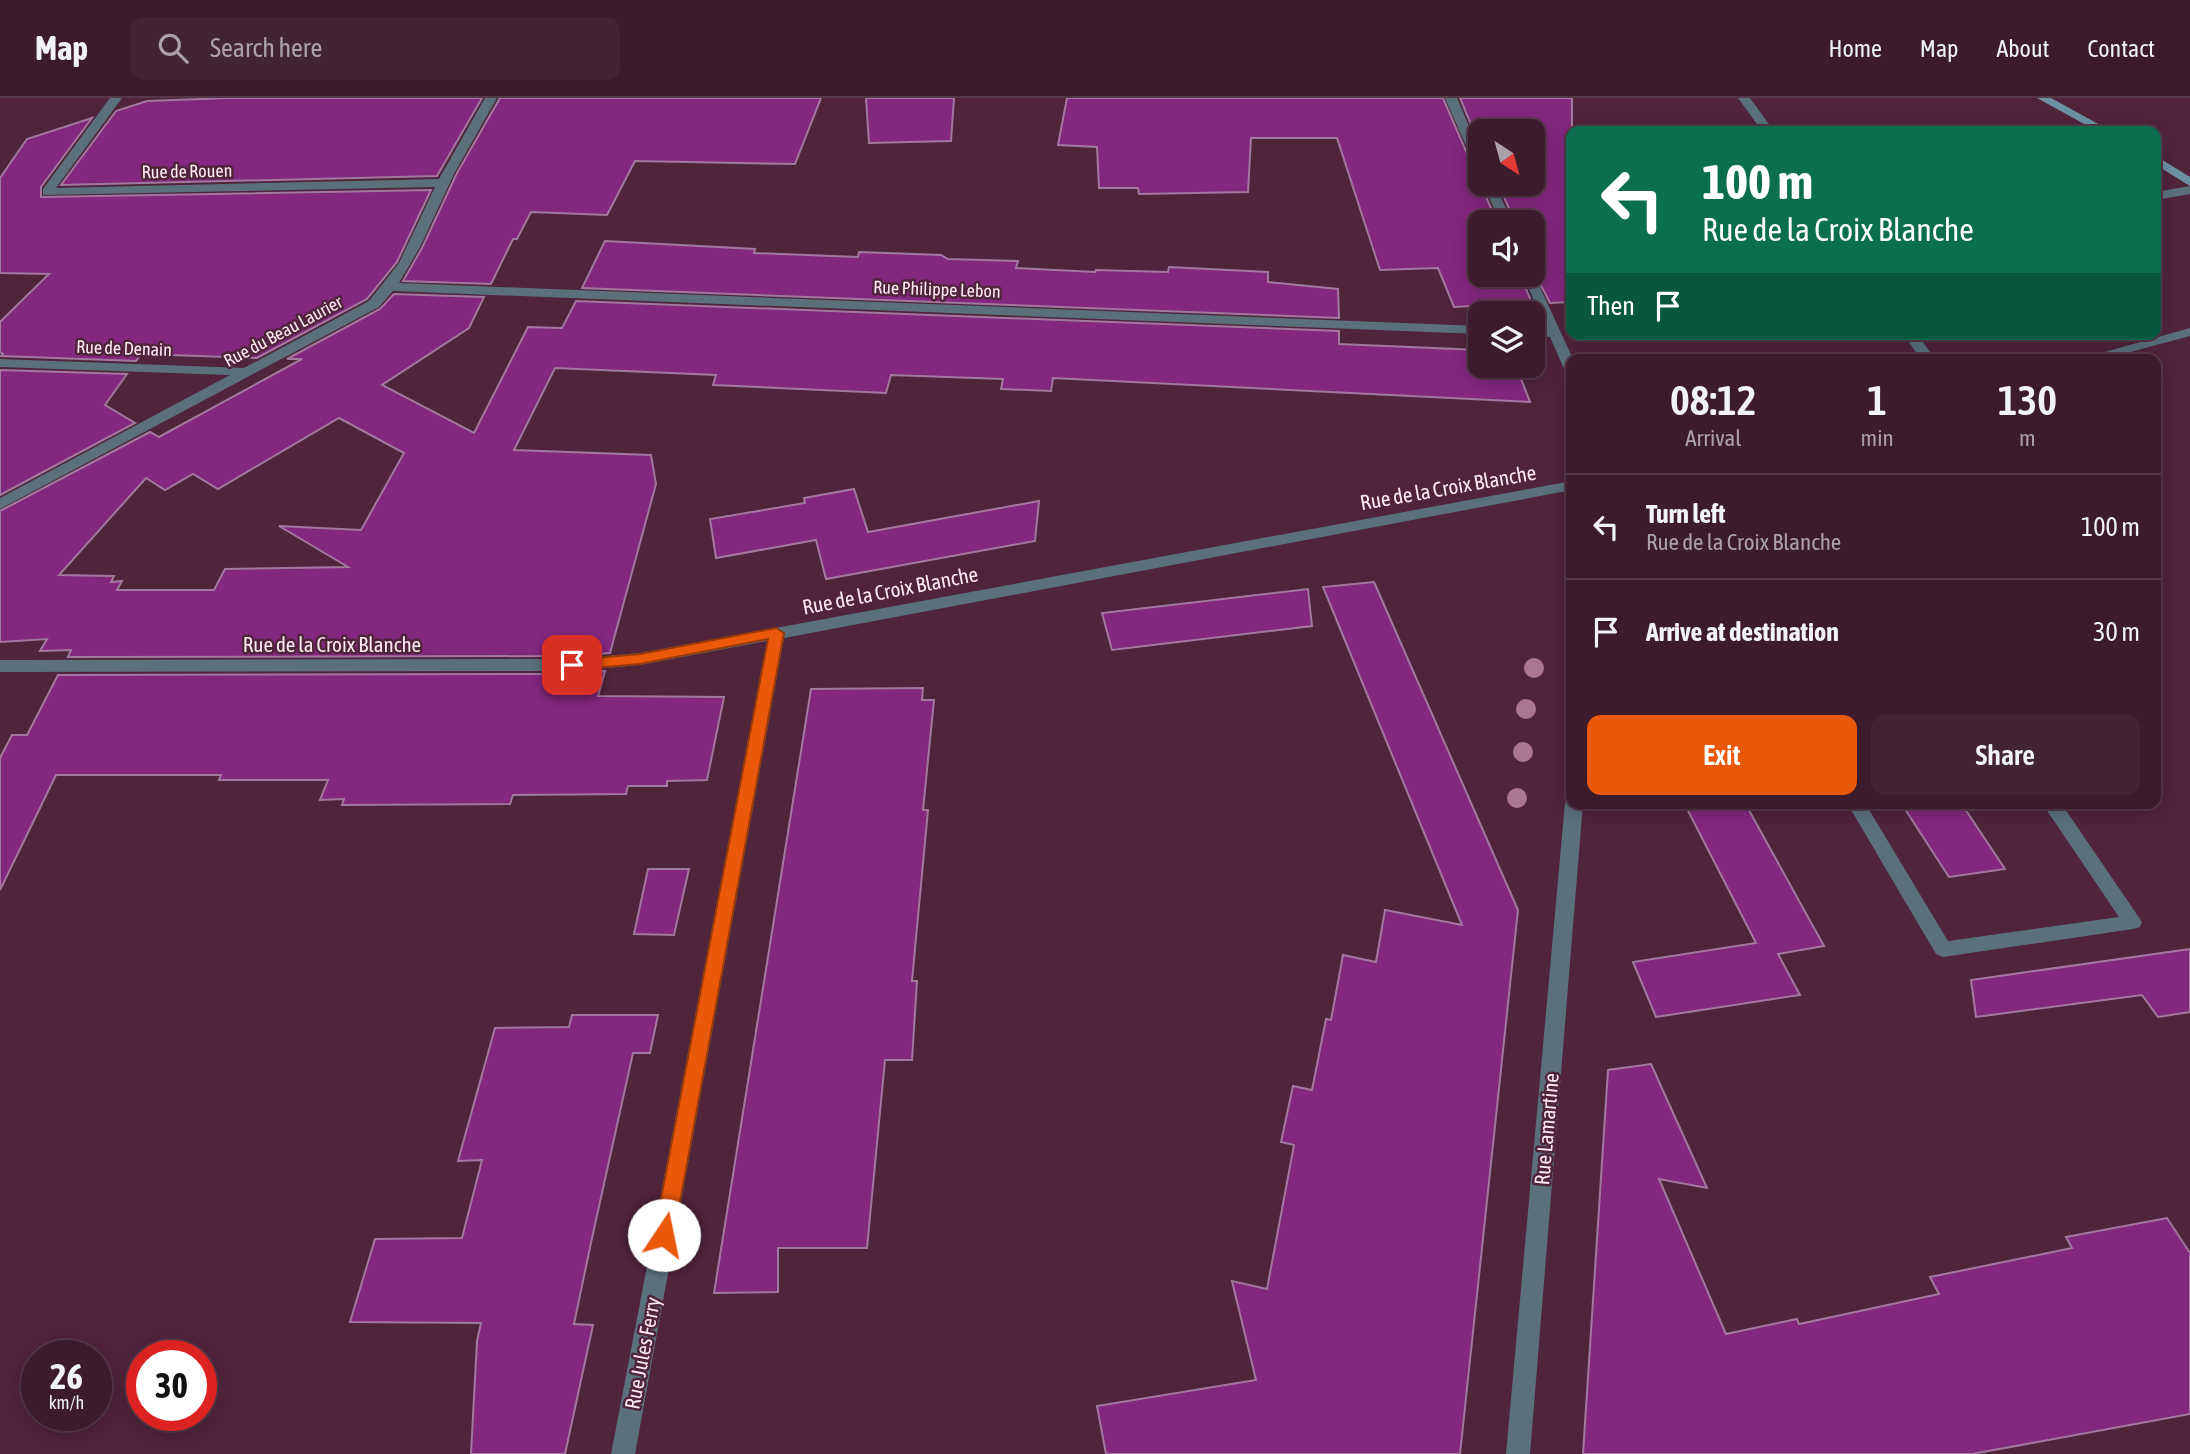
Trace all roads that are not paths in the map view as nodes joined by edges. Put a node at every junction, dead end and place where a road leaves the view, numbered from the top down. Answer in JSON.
{"nodes":[{"id":1,"x":116,"y":98,"type":"edge"},
{"id":2,"x":491,"y":98,"type":"edge"},
{"id":3,"x":1451,"y":98,"type":"edge"},
{"id":4,"x":1744,"y":98,"type":"edge"},
{"id":5,"x":2043,"y":98,"type":"edge"},
{"id":6,"x":1764,"y":126,"type":"edge"},
{"id":7,"x":2096,"y":126,"type":"edge"},
{"id":8,"x":1468,"y":137,"type":"edge"},
{"id":9,"x":2161,"y":163,"type":"edge"},
{"id":10,"x":2190,"y":182,"type":"edge"},
{"id":11,"x":443,"y":183,"type":"junction"},
{"id":12,"x":2190,"y":190,"type":"edge"},
{"id":13,"x":2161,"y":195,"type":"edge"},
{"id":14,"x":391,"y":287,"type":"junction"},
{"id":15,"x":1534,"y":287,"type":"edge"},
{"id":16,"x":1468,"y":330,"type":"edge"},
{"id":17,"x":2190,"y":332,"type":"edge"},
{"id":18,"x":1545,"y":333,"type":"edge"},
{"id":19,"x":1555,"y":333,"type":"junction"},
{"id":20,"x":2159,"y":340,"type":"edge"},
{"id":21,"x":2161,"y":340,"type":"edge"},
{"id":22,"x":2106,"y":354,"type":"edge"},
{"id":23,"x":1566,"y":358,"type":"edge"},
{"id":24,"x":0,"y":363,"type":"edge"},
{"id":25,"x":247,"y":372,"type":"junction"},
{"id":26,"x":1566,"y":486,"type":"edge"},
{"id":27,"x":0,"y":504,"type":"edge"},
{"id":28,"x":776,"y":633,"type":"junction"},
{"id":29,"x":0,"y":666,"type":"edge"},
{"id":30,"x":1573,"y":809,"type":"edge"},
{"id":31,"x":1860,"y":809,"type":"edge"},
{"id":32,"x":2054,"y":809,"type":"edge"},
{"id":33,"x":623,"y":1454,"type":"edge"},
{"id":34,"x":1518,"y":1454,"type":"edge"}],
"edges":[{"from":1,"to":11,"type":"street","name":"Rue de Rouen"},
{"from":2,"to":11,"type":"street","name":"Rue du Beau Laurier"},
{"from":3,"to":8,"type":"street"},
{"from":4,"to":6,"type":"street"},
{"from":5,"to":7,"type":"street"},
{"from":9,"to":10,"type":"street"},
{"from":11,"to":14,"type":"street","name":"Rue du Beau Laurier"},
{"from":12,"to":13,"type":"street"},
{"from":14,"to":16,"type":"street","name":"Rue Philippe Lebon"},
{"from":14,"to":25,"type":"street","name":"Rue du Beau Laurier"},
{"from":15,"to":19,"type":"street"},
{"from":17,"to":21,"type":"street"},
{"from":18,"to":19,"type":"street"},
{"from":19,"to":23,"type":"street"},
{"from":20,"to":22,"type":"street"},
{"from":24,"to":25,"type":"street","name":"Rue de Denain"},
{"from":25,"to":27,"type":"street","name":"Rue du Beau Laurier"},
{"from":26,"to":28,"type":"street","name":"Rue de la Croix Blanche"},
{"from":28,"to":29,"type":"street","name":"Rue de la Croix Blanche"},
{"from":28,"to":33,"type":"street","name":"Rue Jules Ferry"},
{"from":30,"to":34,"type":"street","name":"Rue Lamartine"},
{"from":31,"to":32,"type":"street"}]}
